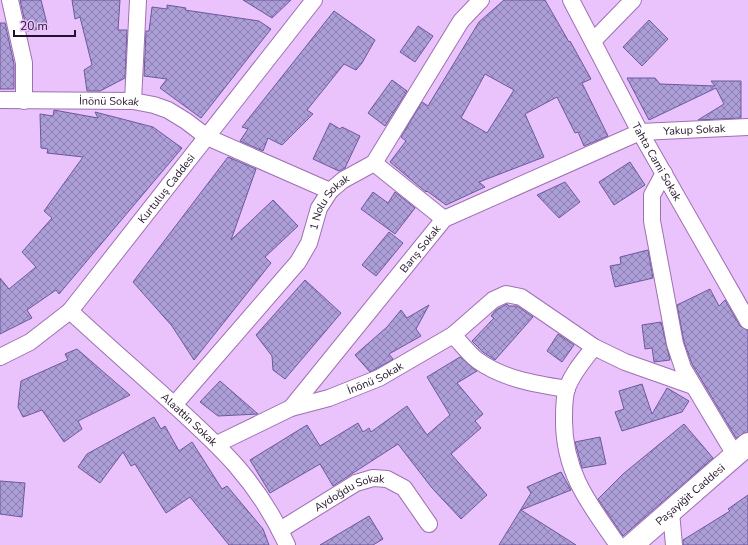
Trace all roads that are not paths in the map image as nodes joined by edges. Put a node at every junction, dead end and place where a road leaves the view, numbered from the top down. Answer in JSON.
{"nodes":[{"id":1,"x":10,"y":0,"type":"edge"},
{"id":2,"x":138,"y":0,"type":"edge"},
{"id":3,"x":314,"y":0,"type":"edge"},
{"id":4,"x":481,"y":0,"type":"edge"},
{"id":5,"x":571,"y":0,"type":"edge"},
{"id":6,"x":633,"y":0,"type":"edge"},
{"id":7,"x":593,"y":41,"type":"junction"},
{"id":8,"x":0,"y":100,"type":"edge"},
{"id":9,"x":24,"y":101,"type":"junction"},
{"id":10,"x":133,"y":101,"type":"junction"},
{"id":11,"x":748,"y":127,"type":"edge"},
{"id":12,"x":640,"y":132,"type":"junction"},
{"id":13,"x":208,"y":137,"type":"junction"},
{"id":14,"x":374,"y":163,"type":"junction"},
{"id":15,"x":664,"y":173,"type":"junction"},
{"id":16,"x":330,"y":190,"type":"junction"},
{"id":17,"x":444,"y":219,"type":"junction"},
{"id":18,"x":70,"y":311,"type":"junction"},
{"id":19,"x":748,"y":321,"type":"edge"},
{"id":20,"x":453,"y":335,"type":"junction"},
{"id":21,"x":594,"y":347,"type":"junction"},
{"id":22,"x":0,"y":357,"type":"edge"},
{"id":23,"x":693,"y":386,"type":"junction"},
{"id":24,"x":567,"y":389,"type":"junction"},
{"id":25,"x":174,"y":405,"type":"junction"},
{"id":26,"x":291,"y":408,"type":"junction"},
{"id":27,"x":217,"y":444,"type":"junction"},
{"id":28,"x":742,"y":450,"type":"edge"},
{"id":29,"x":671,"y":512,"type":"junction"},
{"id":30,"x":429,"y":524,"type":"dead end"},
{"id":31,"x":280,"y":530,"type":"junction"},
{"id":32,"x":287,"y":545,"type":"edge"},
{"id":33,"x":618,"y":545,"type":"edge"},
{"id":34,"x":632,"y":545,"type":"edge"},
{"id":35,"x":674,"y":545,"type":"edge"}],
"edges":[{"from":1,"to":9,"type":"street"},
{"from":2,"to":10,"type":"street"},
{"from":3,"to":13,"type":"street","name":"Kurtuluş Caddesi"},
{"from":4,"to":14,"type":"street","name":"1 Nolu Sokak"},
{"from":5,"to":7,"type":"street","name":"Tahta Cami Sokak"},
{"from":6,"to":7,"type":"street"},
{"from":7,"to":12,"type":"street","name":"Tahta Cami Sokak"},
{"from":8,"to":9,"type":"street","name":"İnönü Sokak"},
{"from":9,"to":10,"type":"street","name":"İnönü Sokak"},
{"from":10,"to":13,"type":"street","name":"İnönü Sokak"},
{"from":11,"to":12,"type":"street","name":"Yakup Sokak"},
{"from":12,"to":15,"type":"street","name":"Tahta Cami Sokak"},
{"from":12,"to":17,"type":"street","name":"Barış Sokak"},
{"from":13,"to":16,"type":"street","name":"İnönü Sokak"},
{"from":13,"to":18,"type":"street","name":"Kurtuluş Caddesi"},
{"from":14,"to":16,"type":"street","name":"1 Nolu Sokak"},
{"from":14,"to":17,"type":"street"},
{"from":15,"to":19,"type":"street","name":"Tahta Cami Sokak"},
{"from":15,"to":23,"type":"street"},
{"from":16,"to":25,"type":"street","name":"1 Nolu Sokak"},
{"from":17,"to":26,"type":"street","name":"Barış Sokak"},
{"from":18,"to":22,"type":"street","name":"Kurtuluş Caddesi"},
{"from":18,"to":25,"type":"street","name":"Alaattin Sokak"},
{"from":20,"to":21,"type":"street","name":"İnönü Sokak"},
{"from":20,"to":24,"type":"street"},
{"from":20,"to":26,"type":"street","name":"İnönü Sokak"},
{"from":21,"to":23,"type":"street"},
{"from":21,"to":24,"type":"street"},
{"from":23,"to":28,"type":"street"},
{"from":24,"to":33,"type":"street"},
{"from":25,"to":27,"type":"street","name":"Alaattin Sokak"},
{"from":26,"to":27,"type":"street"},
{"from":27,"to":31,"type":"street","name":"Alaattin Sokak"},
{"from":28,"to":29,"type":"main road","name":"Paşayiğit Caddesi"},
{"from":29,"to":34,"type":"main road","name":"Paşayiğit Caddesi"},
{"from":29,"to":35,"type":"street"},
{"from":30,"to":31,"type":"street","name":"Aydoğdu Sokak"},
{"from":31,"to":32,"type":"street","name":"Alaattin Sokak"}]}
